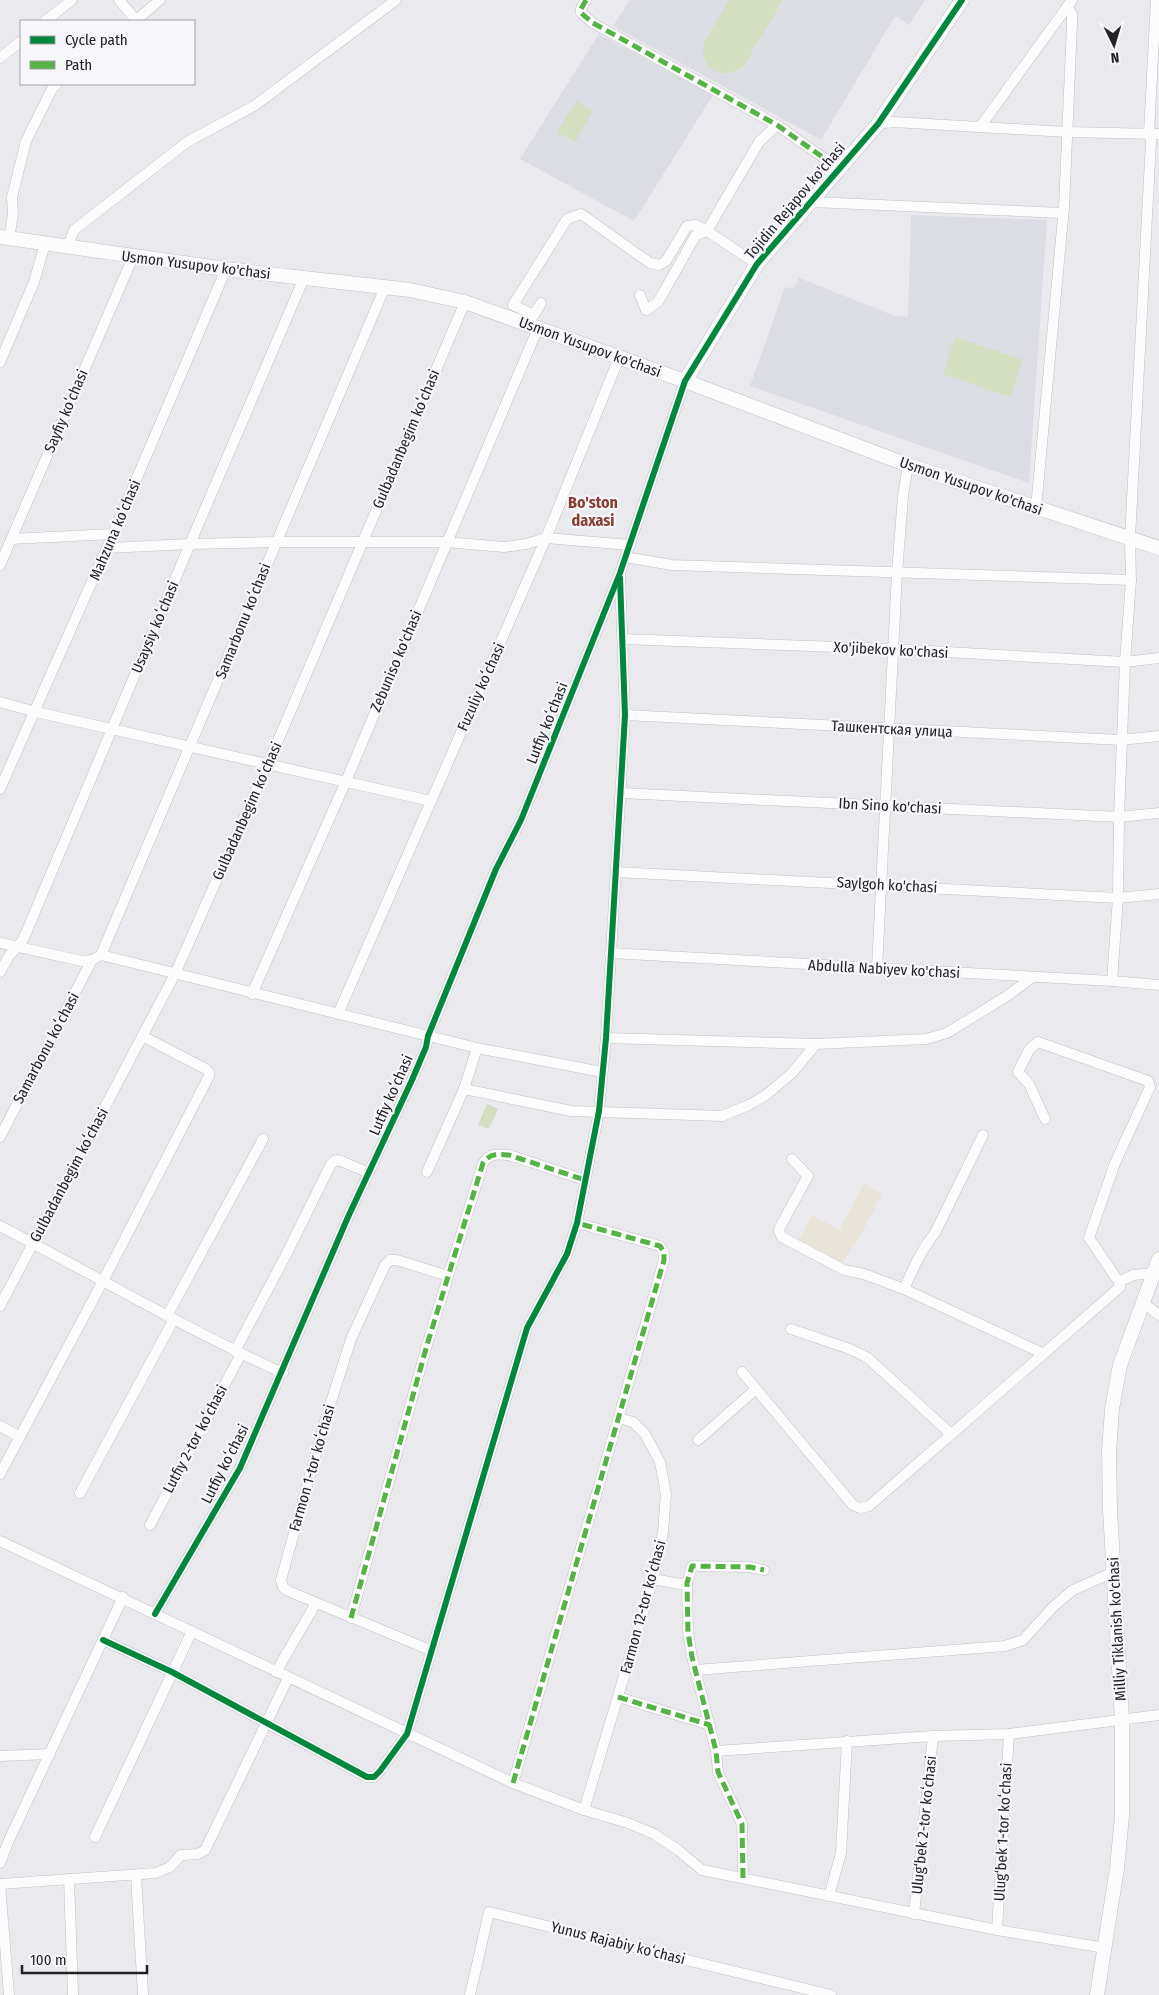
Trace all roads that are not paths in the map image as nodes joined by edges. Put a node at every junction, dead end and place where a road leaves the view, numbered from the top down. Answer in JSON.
{"nodes":[{"id":1,"x":72,"y":0,"type":"edge"},
{"id":2,"x":119,"y":0,"type":"edge"},
{"id":3,"x":160,"y":0,"type":"edge"},
{"id":4,"x":396,"y":0,"type":"edge"},
{"id":5,"x":586,"y":0,"type":"edge"},
{"id":6,"x":962,"y":0,"type":"edge"},
{"id":7,"x":1156,"y":0,"type":"edge"},
{"id":8,"x":1070,"y":3,"type":"edge"},
{"id":9,"x":47,"y":20,"type":"edge"},
{"id":10,"x":135,"y":20,"type":"edge"},
{"id":11,"x":137,"y":20,"type":"edge"},
{"id":12,"x":20,"y":42,"type":"edge"},
{"id":13,"x":0,"y":58,"type":"edge"},
{"id":14,"x":56,"y":85,"type":"edge"},
{"id":15,"x":878,"y":124,"type":"junction"},
{"id":16,"x":777,"y":125,"type":"junction"},
{"id":17,"x":980,"y":127,"type":"junction"},
{"id":18,"x":1067,"y":132,"type":"junction"},
{"id":19,"x":1154,"y":134,"type":"edge"},
{"id":20,"x":838,"y":168,"type":"junction"},
{"id":21,"x":812,"y":202,"type":"junction"},
{"id":22,"x":1063,"y":213,"type":"junction"},
{"id":23,"x":707,"y":231,"type":"junction"},
{"id":24,"x":5,"y":238,"type":"edge"},
{"id":25,"x":45,"y":244,"type":"junction"},
{"id":26,"x":67,"y":248,"type":"junction"},
{"id":27,"x":133,"y":257,"type":"junction"},
{"id":28,"x":757,"y":264,"type":"junction"},
{"id":29,"x":226,"y":269,"type":"junction"},
{"id":30,"x":304,"y":278,"type":"junction"},
{"id":31,"x":385,"y":287,"type":"junction"},
{"id":32,"x":640,"y":295,"type":"dead end"},
{"id":33,"x":465,"y":302,"type":"junction"},
{"id":34,"x":541,"y":303,"type":"dead end"},
{"id":35,"x":538,"y":328,"type":"junction"},
{"id":36,"x":619,"y":358,"type":"junction"},
{"id":37,"x":0,"y":362,"type":"edge"},
{"id":38,"x":685,"y":381,"type":"junction"},
{"id":39,"x":908,"y":465,"type":"junction"},
{"id":40,"x":1036,"y":508,"type":"junction"},
{"id":41,"x":114,"y":534,"type":"junction"},
{"id":42,"x":546,"y":538,"type":"junction"},
{"id":43,"x":1130,"y":538,"type":"junction"},
{"id":44,"x":11,"y":539,"type":"junction"},
{"id":45,"x":275,"y":542,"type":"junction"},
{"id":46,"x":446,"y":542,"type":"junction"},
{"id":47,"x":361,"y":543,"type":"junction"},
{"id":48,"x":190,"y":544,"type":"junction"},
{"id":49,"x":630,"y":545,"type":"junction"},
{"id":50,"x":107,"y":548,"type":"junction"},
{"id":51,"x":1159,"y":548,"type":"edge"},
{"id":52,"x":625,"y":557,"type":"junction"},
{"id":53,"x":0,"y":565,"type":"edge"},
{"id":54,"x":620,"y":573,"type":"junction"},
{"id":55,"x":897,"y":573,"type":"junction"},
{"id":56,"x":1131,"y":580,"type":"junction"},
{"id":57,"x":623,"y":639,"type":"junction"},
{"id":58,"x":893,"y":649,"type":"junction"},
{"id":59,"x":1159,"y":658,"type":"edge"},
{"id":60,"x":1125,"y":662,"type":"junction"},
{"id":61,"x":0,"y":702,"type":"edge"},
{"id":62,"x":36,"y":712,"type":"junction"},
{"id":63,"x":625,"y":715,"type":"junction"},
{"id":64,"x":113,"y":729,"type":"junction"},
{"id":65,"x":890,"y":729,"type":"junction"},
{"id":66,"x":1159,"y":736,"type":"edge"},
{"id":67,"x":1121,"y":740,"type":"junction"},
{"id":68,"x":192,"y":746,"type":"junction"},
{"id":69,"x":268,"y":764,"type":"junction"},
{"id":70,"x":346,"y":781,"type":"junction"},
{"id":71,"x":0,"y":789,"type":"edge"},
{"id":72,"x":621,"y":793,"type":"junction"},
{"id":73,"x":431,"y":801,"type":"junction"},
{"id":74,"x":885,"y":806,"type":"junction"},
{"id":75,"x":1159,"y":813,"type":"edge"},
{"id":76,"x":1118,"y":817,"type":"junction"},
{"id":77,"x":616,"y":872,"type":"junction"},
{"id":78,"x":882,"y":885,"type":"junction"},
{"id":79,"x":1159,"y":894,"type":"edge"},
{"id":80,"x":1118,"y":898,"type":"junction"},
{"id":81,"x":0,"y":943,"type":"edge"},
{"id":82,"x":16,"y":947,"type":"junction"},
{"id":83,"x":610,"y":953,"type":"junction"},
{"id":84,"x":96,"y":958,"type":"junction"},
{"id":85,"x":877,"y":968,"type":"junction"},
{"id":86,"x":0,"y":972,"type":"edge"},
{"id":87,"x":175,"y":974,"type":"junction"},
{"id":88,"x":1033,"y":977,"type":"junction"},
{"id":89,"x":1112,"y":981,"type":"junction"},
{"id":90,"x":1159,"y":985,"type":"edge"},
{"id":91,"x":252,"y":994,"type":"junction"},
{"id":92,"x":338,"y":1014,"type":"junction"},
{"id":93,"x":142,"y":1036,"type":"junction"},
{"id":94,"x":428,"y":1036,"type":"junction"},
{"id":95,"x":606,"y":1038,"type":"junction"},
{"id":96,"x":816,"y":1044,"type":"junction"},
{"id":97,"x":477,"y":1048,"type":"junction"},
{"id":98,"x":602,"y":1072,"type":"junction"},
{"id":99,"x":464,"y":1089,"type":"junction"},
{"id":100,"x":599,"y":1111,"type":"junction"},
{"id":101,"x":1045,"y":1119,"type":"dead end"},
{"id":102,"x":983,"y":1135,"type":"dead end"},
{"id":103,"x":0,"y":1137,"type":"edge"},
{"id":104,"x":263,"y":1139,"type":"dead end"},
{"id":105,"x":792,"y":1159,"type":"dead end"},
{"id":106,"x":427,"y":1172,"type":"dead end"},
{"id":107,"x":369,"y":1173,"type":"junction"},
{"id":108,"x":585,"y":1180,"type":"junction"},
{"id":109,"x":577,"y":1223,"type":"junction"},
{"id":110,"x":0,"y":1226,"type":"edge"},
{"id":111,"x":33,"y":1243,"type":"junction"},
{"id":112,"x":1157,"y":1267,"type":"edge"},
{"id":113,"x":448,"y":1276,"type":"junction"},
{"id":114,"x":104,"y":1281,"type":"junction"},
{"id":115,"x":1119,"y":1282,"type":"junction"},
{"id":116,"x":904,"y":1289,"type":"junction"},
{"id":117,"x":1142,"y":1302,"type":"junction"},
{"id":118,"x":0,"y":1306,"type":"edge"},
{"id":119,"x":1159,"y":1315,"type":"edge"},
{"id":120,"x":171,"y":1317,"type":"junction"},
{"id":121,"x":791,"y":1329,"type":"dead end"},
{"id":122,"x":238,"y":1352,"type":"junction"},
{"id":123,"x":1042,"y":1353,"type":"junction"},
{"id":124,"x":742,"y":1372,"type":"dead end"},
{"id":125,"x":283,"y":1373,"type":"junction"},
{"id":126,"x":756,"y":1389,"type":"junction"},
{"id":127,"x":619,"y":1418,"type":"junction"},
{"id":128,"x":0,"y":1426,"type":"edge"},
{"id":129,"x":951,"y":1434,"type":"junction"},
{"id":130,"x":20,"y":1437,"type":"junction"},
{"id":131,"x":698,"y":1440,"type":"dead end"},
{"id":132,"x":0,"y":1474,"type":"edge"},
{"id":133,"x":80,"y":1493,"type":"dead end"},
{"id":134,"x":150,"y":1525,"type":"dead end"},
{"id":135,"x":0,"y":1541,"type":"edge"},
{"id":136,"x":764,"y":1570,"type":"dead end"},
{"id":137,"x":1114,"y":1572,"type":"junction"},
{"id":138,"x":654,"y":1580,"type":"junction"},
{"id":139,"x":687,"y":1583,"type":"junction"},
{"id":140,"x":123,"y":1597,"type":"junction"},
{"id":141,"x":316,"y":1603,"type":"junction"},
{"id":142,"x":155,"y":1614,"type":"junction"},
{"id":143,"x":351,"y":1618,"type":"junction"},
{"id":144,"x":192,"y":1632,"type":"junction"},
{"id":145,"x":103,"y":1640,"type":"junction"},
{"id":146,"x":430,"y":1650,"type":"junction"},
{"id":147,"x":695,"y":1670,"type":"junction"},
{"id":148,"x":172,"y":1672,"type":"junction"},
{"id":149,"x":276,"y":1672,"type":"junction"},
{"id":150,"x":288,"y":1678,"type":"junction"},
{"id":151,"x":618,"y":1697,"type":"junction"},
{"id":152,"x":1159,"y":1714,"type":"edge"},
{"id":153,"x":1122,"y":1720,"type":"junction"},
{"id":154,"x":267,"y":1722,"type":"junction"},
{"id":155,"x":710,"y":1725,"type":"junction"},
{"id":156,"x":406,"y":1734,"type":"junction"},
{"id":157,"x":1009,"y":1734,"type":"junction"},
{"id":158,"x":933,"y":1736,"type":"junction"},
{"id":159,"x":847,"y":1741,"type":"junction"},
{"id":160,"x":716,"y":1751,"type":"junction"},
{"id":161,"x":50,"y":1754,"type":"junction"},
{"id":162,"x":0,"y":1756,"type":"edge"},
{"id":163,"x":513,"y":1783,"type":"junction"},
{"id":164,"x":584,"y":1810,"type":"junction"},
{"id":165,"x":94,"y":1838,"type":"dead end"},
{"id":166,"x":0,"y":1863,"type":"edge"},
{"id":167,"x":136,"y":1875,"type":"junction"},
{"id":168,"x":743,"y":1878,"type":"junction"},
{"id":169,"x":69,"y":1879,"type":"junction"},
{"id":170,"x":0,"y":1884,"type":"edge"},
{"id":171,"x":829,"y":1896,"type":"junction"},
{"id":172,"x":914,"y":1914,"type":"junction"},
{"id":173,"x":997,"y":1930,"type":"junction"},
{"id":174,"x":1105,"y":1948,"type":"junction"},
{"id":175,"x":9,"y":1995,"type":"edge"},
{"id":176,"x":73,"y":1995,"type":"edge"},
{"id":177,"x":143,"y":1995,"type":"edge"},
{"id":178,"x":470,"y":1995,"type":"edge"},
{"id":179,"x":831,"y":1995,"type":"edge"},
{"id":180,"x":1097,"y":1995,"type":"edge"}],
"edges":[{"from":1,"to":9,"type":"street"},
{"from":2,"to":10,"type":"street"},
{"from":3,"to":11,"type":"street"},
{"from":4,"to":26,"type":"street"},
{"from":5,"to":16,"type":"street","name":"Tojidin Rejapov ko'chasi"},
{"from":6,"to":15,"type":"main road","name":"Tojidin Rejapov ko'chasi"},
{"from":7,"to":19,"type":"street"},
{"from":8,"to":17,"type":"street"},
{"from":8,"to":18,"type":"street"},
{"from":12,"to":13,"type":"street"},
{"from":14,"to":24,"type":"street"},
{"from":15,"to":17,"type":"street"},
{"from":15,"to":20,"type":"main road","name":"Tojidin Rejapov ko'chasi"},
{"from":16,"to":20,"type":"street","name":"Tojidin Rejapov ko'chasi"},
{"from":16,"to":23,"type":"street"},
{"from":17,"to":18,"type":"street"},
{"from":18,"to":19,"type":"street"},
{"from":18,"to":22,"type":"street"},
{"from":19,"to":43,"type":"street"},
{"from":20,"to":21,"type":"main road","name":"Tojidin Rejapov ko'chasi"},
{"from":21,"to":22,"type":"street"},
{"from":21,"to":28,"type":"main road","name":"Tojidin Rejapov ko'chasi"},
{"from":22,"to":40,"type":"street"},
{"from":23,"to":28,"type":"street"},
{"from":23,"to":32,"type":"street"},
{"from":23,"to":34,"type":"street"},
{"from":24,"to":25,"type":"main road","name":"Usmon Yusupov ko'chasi"},
{"from":25,"to":26,"type":"main road","name":"Usmon Yusupov ko'chasi"},
{"from":25,"to":37,"type":"street"},
{"from":26,"to":27,"type":"main road","name":"Usmon Yusupov ko'chasi"},
{"from":27,"to":29,"type":"main road","name":"Usmon Yusupov ko'chasi"},
{"from":27,"to":44,"type":"street","name":"Sayfiy koʻchasi"},
{"from":28,"to":38,"type":"main road","name":"Tojidin Rejapov ko'chasi"},
{"from":29,"to":30,"type":"main road","name":"Usmon Yusupov ko'chasi"},
{"from":29,"to":41,"type":"street","name":"Mahzuna koʻchasi"},
{"from":30,"to":31,"type":"main road","name":"Usmon Yusupov ko'chasi"},
{"from":30,"to":48,"type":"street","name":"Usaysiy koʻchasi"},
{"from":31,"to":33,"type":"main road","name":"Usmon Yusupov ko'chasi"},
{"from":31,"to":45,"type":"street","name":"Samarbonu koʻchasi"},
{"from":33,"to":35,"type":"main road","name":"Usmon Yusupov ko'chasi"},
{"from":33,"to":47,"type":"street","name":"Gulbadanbegim koʻchasi"},
{"from":35,"to":36,"type":"main road","name":"Usmon Yusupov ko'chasi"},
{"from":35,"to":46,"type":"street","name":"Zebuniso ko'chasi"},
{"from":36,"to":38,"type":"main road","name":"Usmon Yusupov ko'chasi"},
{"from":36,"to":42,"type":"street","name":"Fuzuliy koʻchasi"},
{"from":38,"to":39,"type":"main road","name":"Usmon Yusupov ko'chasi"},
{"from":38,"to":49,"type":"street","name":"Tojidin Rejapov ko'chasi"},
{"from":39,"to":40,"type":"main road","name":"Usmon Yusupov ko'chasi"},
{"from":39,"to":55,"type":"street"},
{"from":40,"to":43,"type":"main road","name":"Usmon Yusupov ko'chasi"},
{"from":41,"to":44,"type":"street"},
{"from":41,"to":50,"type":"street","name":"Mahzuna koʻchasi"},
{"from":42,"to":46,"type":"street"},
{"from":42,"to":49,"type":"street"},
{"from":42,"to":73,"type":"street","name":"Fuzuliy koʻchasi"},
{"from":43,"to":51,"type":"main road","name":"Usmon Yusupov ko'chasi"},
{"from":43,"to":56,"type":"street"},
{"from":44,"to":53,"type":"street","name":"Sayfiy koʻchasi"},
{"from":45,"to":47,"type":"street"},
{"from":45,"to":48,"type":"street"},
{"from":45,"to":68,"type":"street","name":"Samarbonu koʻchasi"},
{"from":46,"to":47,"type":"street"},
{"from":46,"to":70,"type":"street","name":"Zebuniso ko'chasi"},
{"from":47,"to":69,"type":"street","name":"Gulbadanbegim koʻchasi"},
{"from":48,"to":50,"type":"street"},
{"from":48,"to":64,"type":"street","name":"Usaysiy koʻchasi"},
{"from":49,"to":52,"type":"street","name":"Tojidin Rejapov ko'chasi"},
{"from":50,"to":62,"type":"street","name":"Mahzuna koʻchasi"},
{"from":52,"to":54,"type":"street","name":"Tojidin Rejapov ko'chasi"},
{"from":52,"to":55,"type":"street"},
{"from":54,"to":57,"type":"street"},
{"from":54,"to":94,"type":"street","name":"Lutfiy koʻchasi"},
{"from":55,"to":56,"type":"street"},
{"from":55,"to":58,"type":"street"},
{"from":56,"to":60,"type":"street"},
{"from":57,"to":58,"type":"street","name":"Xo'jibekov ko'chasi"},
{"from":57,"to":63,"type":"street"},
{"from":58,"to":60,"type":"street","name":"Xo'jibekov ko'chasi"},
{"from":58,"to":65,"type":"street"},
{"from":59,"to":60,"type":"street","name":"Xo'jibekov ko'chasi"},
{"from":60,"to":67,"type":"street"},
{"from":61,"to":62,"type":"street"},
{"from":62,"to":64,"type":"street"},
{"from":62,"to":71,"type":"street","name":"Mahzuna koʻchasi"},
{"from":63,"to":65,"type":"street","name":"Ташкентская улица"},
{"from":63,"to":72,"type":"street"},
{"from":64,"to":68,"type":"street"},
{"from":64,"to":82,"type":"street","name":"Usaysiy koʻchasi"},
{"from":65,"to":67,"type":"street","name":"Ташкентская улица"},
{"from":65,"to":74,"type":"street"},
{"from":66,"to":67,"type":"street","name":"Ташкентская улица"},
{"from":67,"to":76,"type":"street"},
{"from":68,"to":69,"type":"street"},
{"from":68,"to":84,"type":"street","name":"Samarbonu koʻchasi"},
{"from":69,"to":70,"type":"street"},
{"from":69,"to":87,"type":"street","name":"Gulbadanbegim koʻchasi"},
{"from":70,"to":73,"type":"street"},
{"from":70,"to":91,"type":"street","name":"Zebuniso ko'chasi"},
{"from":72,"to":74,"type":"street","name":"Ibn Sino ko'chasi"},
{"from":72,"to":77,"type":"street"},
{"from":73,"to":92,"type":"street","name":"Fuzuliy koʻchasi"},
{"from":74,"to":76,"type":"street","name":"Ibn Sino ko'chasi"},
{"from":74,"to":78,"type":"street"},
{"from":75,"to":76,"type":"street","name":"Ibn Sino ko'chasi"},
{"from":76,"to":80,"type":"street"},
{"from":77,"to":78,"type":"street","name":"Saylgoh ko'chasi"},
{"from":77,"to":83,"type":"street"},
{"from":78,"to":80,"type":"street","name":"Saylgoh ko'chasi"},
{"from":78,"to":85,"type":"street"},
{"from":79,"to":80,"type":"street","name":"Saylgoh ko'chasi"},
{"from":80,"to":89,"type":"street"},
{"from":81,"to":82,"type":"street"},
{"from":82,"to":84,"type":"street"},
{"from":82,"to":86,"type":"street","name":"Usaysiy koʻchasi"},
{"from":83,"to":85,"type":"street","name":"Abdulla Nabiyev ko'chasi"},
{"from":83,"to":95,"type":"street"},
{"from":84,"to":87,"type":"street"},
{"from":84,"to":103,"type":"street","name":"Samarbonu koʻchasi"},
{"from":85,"to":88,"type":"street","name":"Abdulla Nabiyev ko'chasi"},
{"from":87,"to":91,"type":"street"},
{"from":87,"to":93,"type":"street","name":"Gulbadanbegim koʻchasi"},
{"from":88,"to":89,"type":"street","name":"Abdulla Nabiyev ko'chasi"},
{"from":88,"to":96,"type":"street"},
{"from":89,"to":90,"type":"street","name":"Abdulla Nabiyev ko'chasi"},
{"from":91,"to":92,"type":"street"},
{"from":92,"to":94,"type":"street"},
{"from":93,"to":111,"type":"street","name":"Gulbadanbegim koʻchasi"},
{"from":93,"to":114,"type":"street"},
{"from":94,"to":97,"type":"street"},
{"from":94,"to":107,"type":"street","name":"Lutfiy koʻchasi"},
{"from":95,"to":96,"type":"street"},
{"from":95,"to":98,"type":"street"},
{"from":96,"to":100,"type":"street"},
{"from":97,"to":98,"type":"street"},
{"from":97,"to":99,"type":"street"},
{"from":98,"to":100,"type":"street"},
{"from":99,"to":100,"type":"street"},
{"from":99,"to":106,"type":"street"},
{"from":100,"to":108,"type":"street"},
{"from":101,"to":115,"type":"street"},
{"from":102,"to":116,"type":"street"},
{"from":104,"to":120,"type":"street"},
{"from":105,"to":116,"type":"street"},
{"from":107,"to":122,"type":"street","name":"Lutfiy 2-tor koʻchasi"},
{"from":107,"to":125,"type":"street","name":"Lutfiy koʻchasi"},
{"from":108,"to":109,"type":"street"},
{"from":108,"to":113,"type":"street"},
{"from":109,"to":127,"type":"street"},
{"from":109,"to":146,"type":"street"},
{"from":110,"to":111,"type":"street"},
{"from":111,"to":114,"type":"street"},
{"from":111,"to":118,"type":"street","name":"Gulbadanbegim koʻchasi"},
{"from":112,"to":115,"type":"street"},
{"from":112,"to":117,"type":"main road","name":"Milliy Tiklanish ko'chasi"},
{"from":113,"to":141,"type":"street","name":"Farmon 1-tor koʻchasi"},
{"from":113,"to":143,"type":"street"},
{"from":114,"to":120,"type":"street"},
{"from":114,"to":130,"type":"street"},
{"from":115,"to":123,"type":"street"},
{"from":116,"to":123,"type":"street"},
{"from":117,"to":119,"type":"street"},
{"from":117,"to":137,"type":"main road","name":"Milliy Tiklanish ko'chasi"},
{"from":120,"to":122,"type":"street"},
{"from":120,"to":133,"type":"street"},
{"from":121,"to":129,"type":"street"},
{"from":122,"to":125,"type":"street"},
{"from":122,"to":134,"type":"street","name":"Lutfiy 2-tor koʻchasi"},
{"from":123,"to":129,"type":"street"},
{"from":124,"to":126,"type":"street"},
{"from":125,"to":142,"type":"street","name":"Lutfiy koʻchasi"},
{"from":126,"to":129,"type":"street"},
{"from":126,"to":131,"type":"street"},
{"from":127,"to":138,"type":"street","name":"Farmon 12-tor koʻchasi"},
{"from":127,"to":163,"type":"street"},
{"from":128,"to":130,"type":"street"},
{"from":130,"to":132,"type":"street"},
{"from":135,"to":140,"type":"street"},
{"from":136,"to":139,"type":"street"},
{"from":137,"to":147,"type":"street"},
{"from":137,"to":153,"type":"main road","name":"Milliy Tiklanish ko'chasi"},
{"from":138,"to":139,"type":"street"},
{"from":138,"to":151,"type":"street","name":"Farmon 12-tor koʻchasi"},
{"from":139,"to":147,"type":"street"},
{"from":140,"to":142,"type":"street"},
{"from":140,"to":145,"type":"street"},
{"from":141,"to":143,"type":"street","name":"Farmon 1-tor koʻchasi"},
{"from":141,"to":149,"type":"street"},
{"from":142,"to":144,"type":"street"},
{"from":143,"to":146,"type":"street","name":"Farmon 1-tor koʻchasi"},
{"from":144,"to":148,"type":"street"},
{"from":144,"to":149,"type":"street"},
{"from":145,"to":148,"type":"street"},
{"from":145,"to":161,"type":"street"},
{"from":146,"to":156,"type":"street"},
{"from":147,"to":155,"type":"street"},
{"from":148,"to":154,"type":"street"},
{"from":148,"to":165,"type":"street"},
{"from":149,"to":150,"type":"street"},
{"from":150,"to":154,"type":"street"},
{"from":150,"to":156,"type":"street"},
{"from":151,"to":155,"type":"street"},
{"from":151,"to":164,"type":"street","name":"Farmon 12-tor koʻchasi"},
{"from":152,"to":153,"type":"street"},
{"from":153,"to":157,"type":"street"},
{"from":153,"to":174,"type":"main road","name":"Milliy Tiklanish ko'chasi"},
{"from":154,"to":156,"type":"street"},
{"from":154,"to":167,"type":"street"},
{"from":155,"to":160,"type":"street"},
{"from":156,"to":163,"type":"street"},
{"from":157,"to":158,"type":"street"},
{"from":157,"to":173,"type":"street","name":"Ulug‘bek 1-tor koʻchasi"},
{"from":158,"to":159,"type":"street"},
{"from":158,"to":172,"type":"street","name":"Ulug‘bek 2-tor koʻchasi"},
{"from":159,"to":160,"type":"street"},
{"from":159,"to":171,"type":"street"},
{"from":160,"to":168,"type":"street"},
{"from":161,"to":162,"type":"street"},
{"from":161,"to":166,"type":"street"},
{"from":163,"to":164,"type":"street"},
{"from":164,"to":168,"type":"street"},
{"from":167,"to":169,"type":"street"},
{"from":167,"to":177,"type":"street"},
{"from":168,"to":171,"type":"street"},
{"from":169,"to":170,"type":"street"},
{"from":169,"to":176,"type":"street"},
{"from":170,"to":175,"type":"street"},
{"from":171,"to":172,"type":"street"},
{"from":172,"to":173,"type":"street"},
{"from":173,"to":174,"type":"street"},
{"from":174,"to":180,"type":"main road","name":"Milliy Tiklanish ko'chasi"},
{"from":178,"to":179,"type":"street","name":"Yunus Rajabiy koʻchasi"}]}
